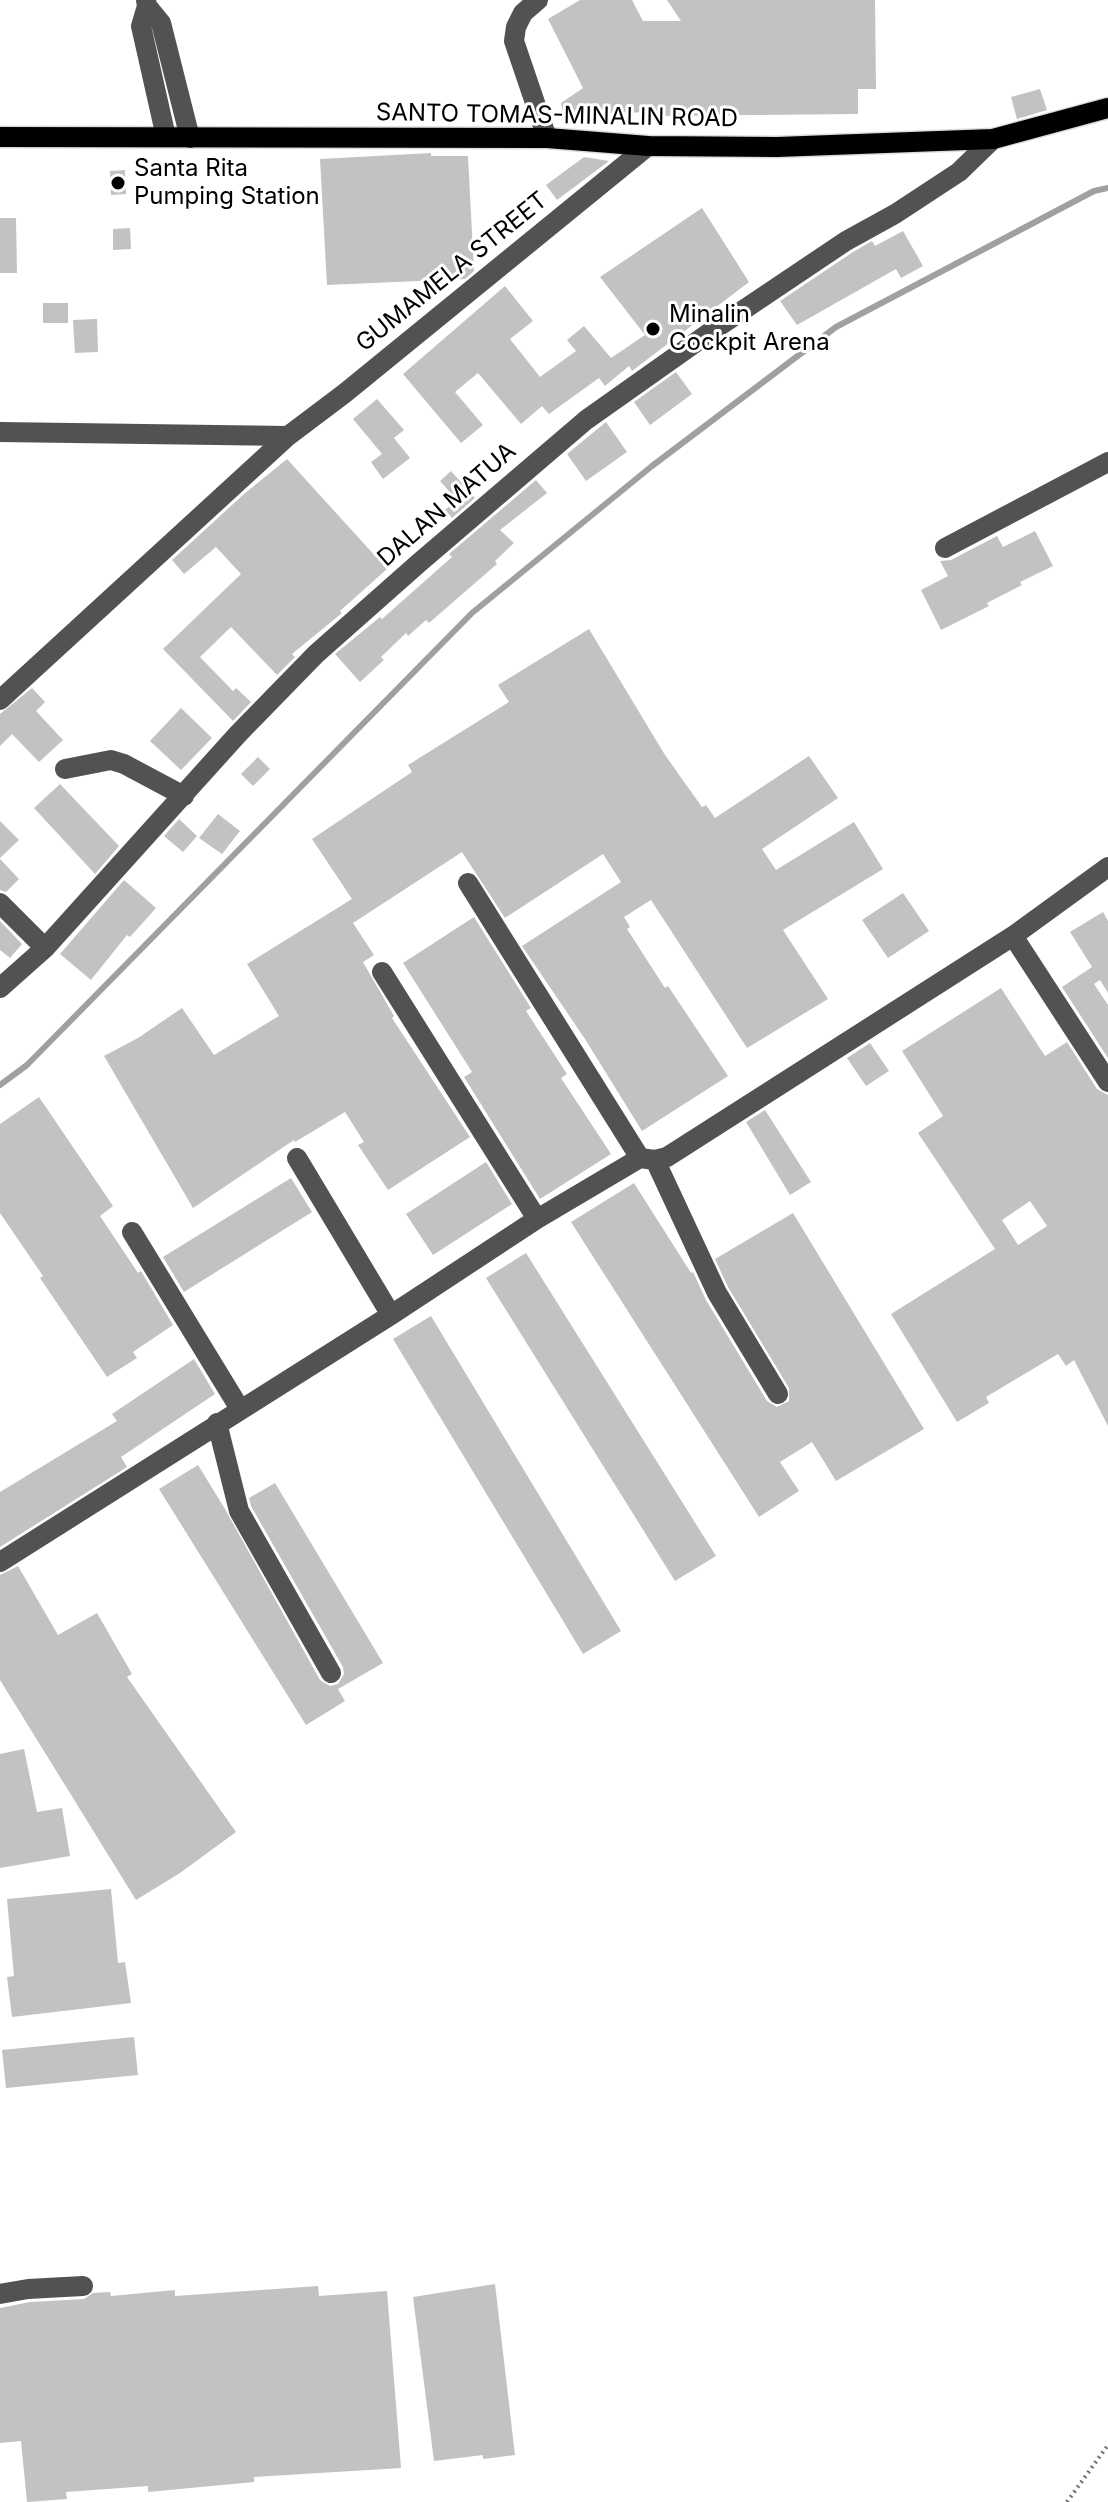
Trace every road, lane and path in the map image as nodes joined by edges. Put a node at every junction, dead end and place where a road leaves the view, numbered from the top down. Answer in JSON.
{"nodes":[{"id":1,"x":538,"y":0,"type":"edge"},
{"id":2,"x":146,"y":3,"type":"edge"},
{"id":3,"x":1108,"y":108,"type":"edge"},
{"id":4,"x":0,"y":137,"type":"edge"},
{"id":5,"x":166,"y":137,"type":"junction"},
{"id":6,"x":190,"y":138,"type":"junction"},
{"id":7,"x":547,"y":138,"type":"junction"},
{"id":8,"x":993,"y":139,"type":"junction"},
{"id":9,"x":648,"y":146,"type":"junction"},
{"id":10,"x":0,"y":432,"type":"edge"},
{"id":11,"x":288,"y":436,"type":"junction"},
{"id":12,"x":1108,"y":462,"type":"edge"},
{"id":13,"x":945,"y":548,"type":"dead end"},
{"id":14,"x":0,"y":700,"type":"edge"},
{"id":15,"x":65,"y":769,"type":"dead end"},
{"id":16,"x":184,"y":796,"type":"junction"},
{"id":17,"x":1108,"y":867,"type":"edge"},
{"id":18,"x":468,"y":883,"type":"dead end"},
{"id":19,"x":0,"y":903,"type":"edge"},
{"id":20,"x":1013,"y":936,"type":"junction"},
{"id":21,"x":45,"y":948,"type":"junction"},
{"id":22,"x":382,"y":972,"type":"dead end"},
{"id":23,"x":0,"y":988,"type":"edge"},
{"id":24,"x":1108,"y":1082,"type":"edge"},
{"id":25,"x":297,"y":1158,"type":"dead end"},
{"id":26,"x":648,"y":1159,"type":"junction"},
{"id":27,"x":537,"y":1219,"type":"junction"},
{"id":28,"x":132,"y":1232,"type":"dead end"},
{"id":29,"x":391,"y":1315,"type":"junction"},
{"id":30,"x":778,"y":1394,"type":"dead end"},
{"id":31,"x":240,"y":1409,"type":"junction"},
{"id":32,"x":217,"y":1423,"type":"junction"},
{"id":33,"x":0,"y":1562,"type":"edge"},
{"id":34,"x":331,"y":1673,"type":"dead end"},
{"id":35,"x":83,"y":2286,"type":"dead end"},
{"id":36,"x":0,"y":2294,"type":"edge"},
{"id":37,"x":1108,"y":2445,"type":"edge"},
{"id":38,"x":1067,"y":2502,"type":"edge"}],
"edges":[{"from":1,"to":7,"type":"street"},
{"from":2,"to":5,"type":"street"},
{"from":2,"to":6,"type":"street"},
{"from":3,"to":8,"type":"main road","name":"SANTO TOMAS-MINALIN ROAD"},
{"from":4,"to":5,"type":"main road","name":"SANTO TOMAS-MINALIN ROAD"},
{"from":5,"to":6,"type":"main road","name":"SANTO TOMAS-MINALIN ROAD"},
{"from":6,"to":7,"type":"main road","name":"SANTO TOMAS-MINALIN ROAD"},
{"from":7,"to":9,"type":"main road","name":"SANTO TOMAS-MINALIN ROAD"},
{"from":8,"to":9,"type":"main road","name":"SANTO TOMAS-MINALIN ROAD"},
{"from":8,"to":16,"type":"street","name":"DALAN MATUA"},
{"from":9,"to":11,"type":"street","name":"GUMAMELA STREET"},
{"from":10,"to":11,"type":"street"},
{"from":11,"to":14,"type":"street","name":"GUMAMELA STREET"},
{"from":12,"to":13,"type":"street"},
{"from":15,"to":16,"type":"street"},
{"from":16,"to":21,"type":"street","name":"DALAN MATUA"},
{"from":17,"to":20,"type":"street"},
{"from":18,"to":26,"type":"street"},
{"from":19,"to":21,"type":"street"},
{"from":20,"to":24,"type":"street"},
{"from":20,"to":26,"type":"street"},
{"from":21,"to":23,"type":"street","name":"DALAN MATUA"},
{"from":22,"to":27,"type":"street"},
{"from":25,"to":29,"type":"street"},
{"from":26,"to":27,"type":"street"},
{"from":26,"to":30,"type":"street"},
{"from":27,"to":29,"type":"street"},
{"from":28,"to":31,"type":"street"},
{"from":29,"to":31,"type":"street"},
{"from":31,"to":32,"type":"street"},
{"from":32,"to":33,"type":"street"},
{"from":32,"to":34,"type":"street"},
{"from":35,"to":36,"type":"street"},
{"from":37,"to":38,"type":"path"}]}
